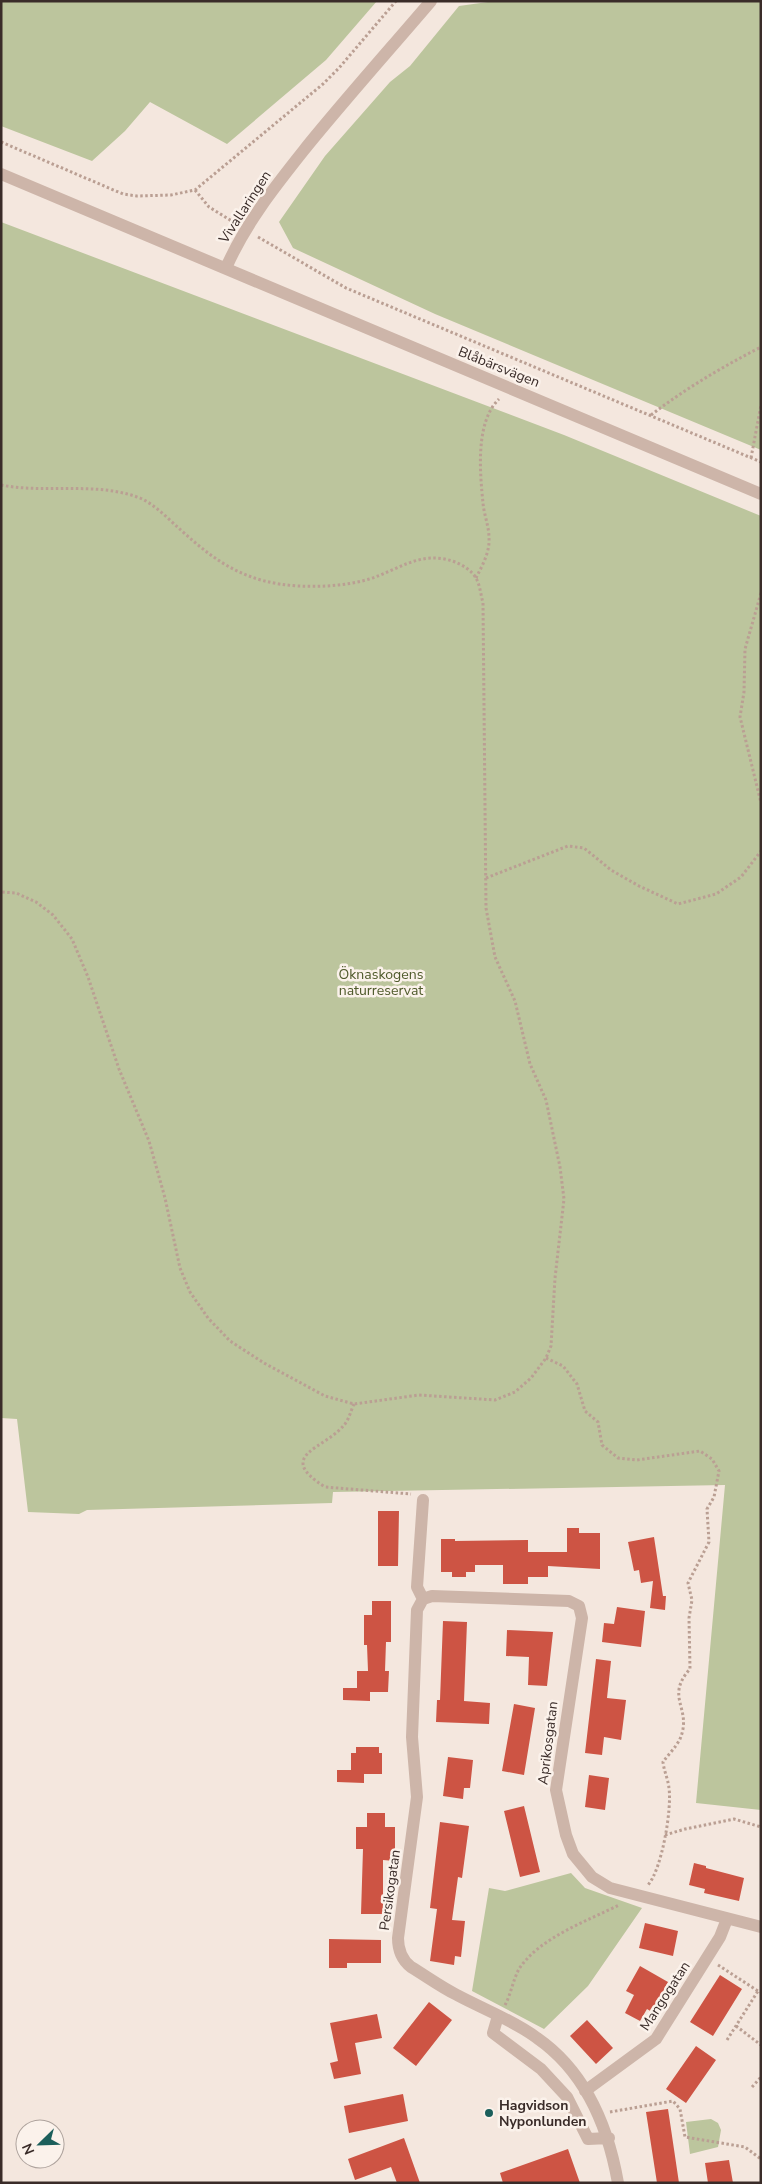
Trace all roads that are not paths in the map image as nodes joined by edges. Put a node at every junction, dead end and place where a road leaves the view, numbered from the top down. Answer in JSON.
{"nodes":[{"id":1,"x":431,"y":1,"type":"edge"},
{"id":2,"x":1,"y":174,"type":"edge"},
{"id":3,"x":226,"y":268,"type":"junction"},
{"id":4,"x":761,"y":494,"type":"edge"},
{"id":5,"x":423,"y":1500,"type":"road end"},
{"id":6,"x":428,"y":1598,"type":"junction"},
{"id":7,"x":727,"y":1919,"type":"junction"},
{"id":8,"x":761,"y":1927,"type":"edge"},
{"id":9,"x":498,"y":2016,"type":"junction"},
{"id":10,"x":585,"y":2091,"type":"junction"},
{"id":11,"x":609,"y":2138,"type":"junction"},
{"id":12,"x":618,"y":2183,"type":"edge"}],
"edges":[{"from":1,"to":3,"type":"street","name":"Vivallaringen"},
{"from":2,"to":3,"type":"street"},
{"from":3,"to":4,"type":"street","name":"Blåbärsvägen"},
{"from":5,"to":6,"type":"street"},
{"from":6,"to":7,"type":"street","name":"Aprikosgatan"},
{"from":6,"to":9,"type":"street","name":"Persikogatan"},
{"from":7,"to":8,"type":"street","name":"Aprikosgatan"},
{"from":7,"to":10,"type":"street","name":"Mangogatan"},
{"from":9,"to":10,"type":"street","name":"Persikogatan"},
{"from":9,"to":11,"type":"street"},
{"from":10,"to":11,"type":"street","name":"Persikogatan"},
{"from":11,"to":12,"type":"street","name":"Persikogatan"}]}
